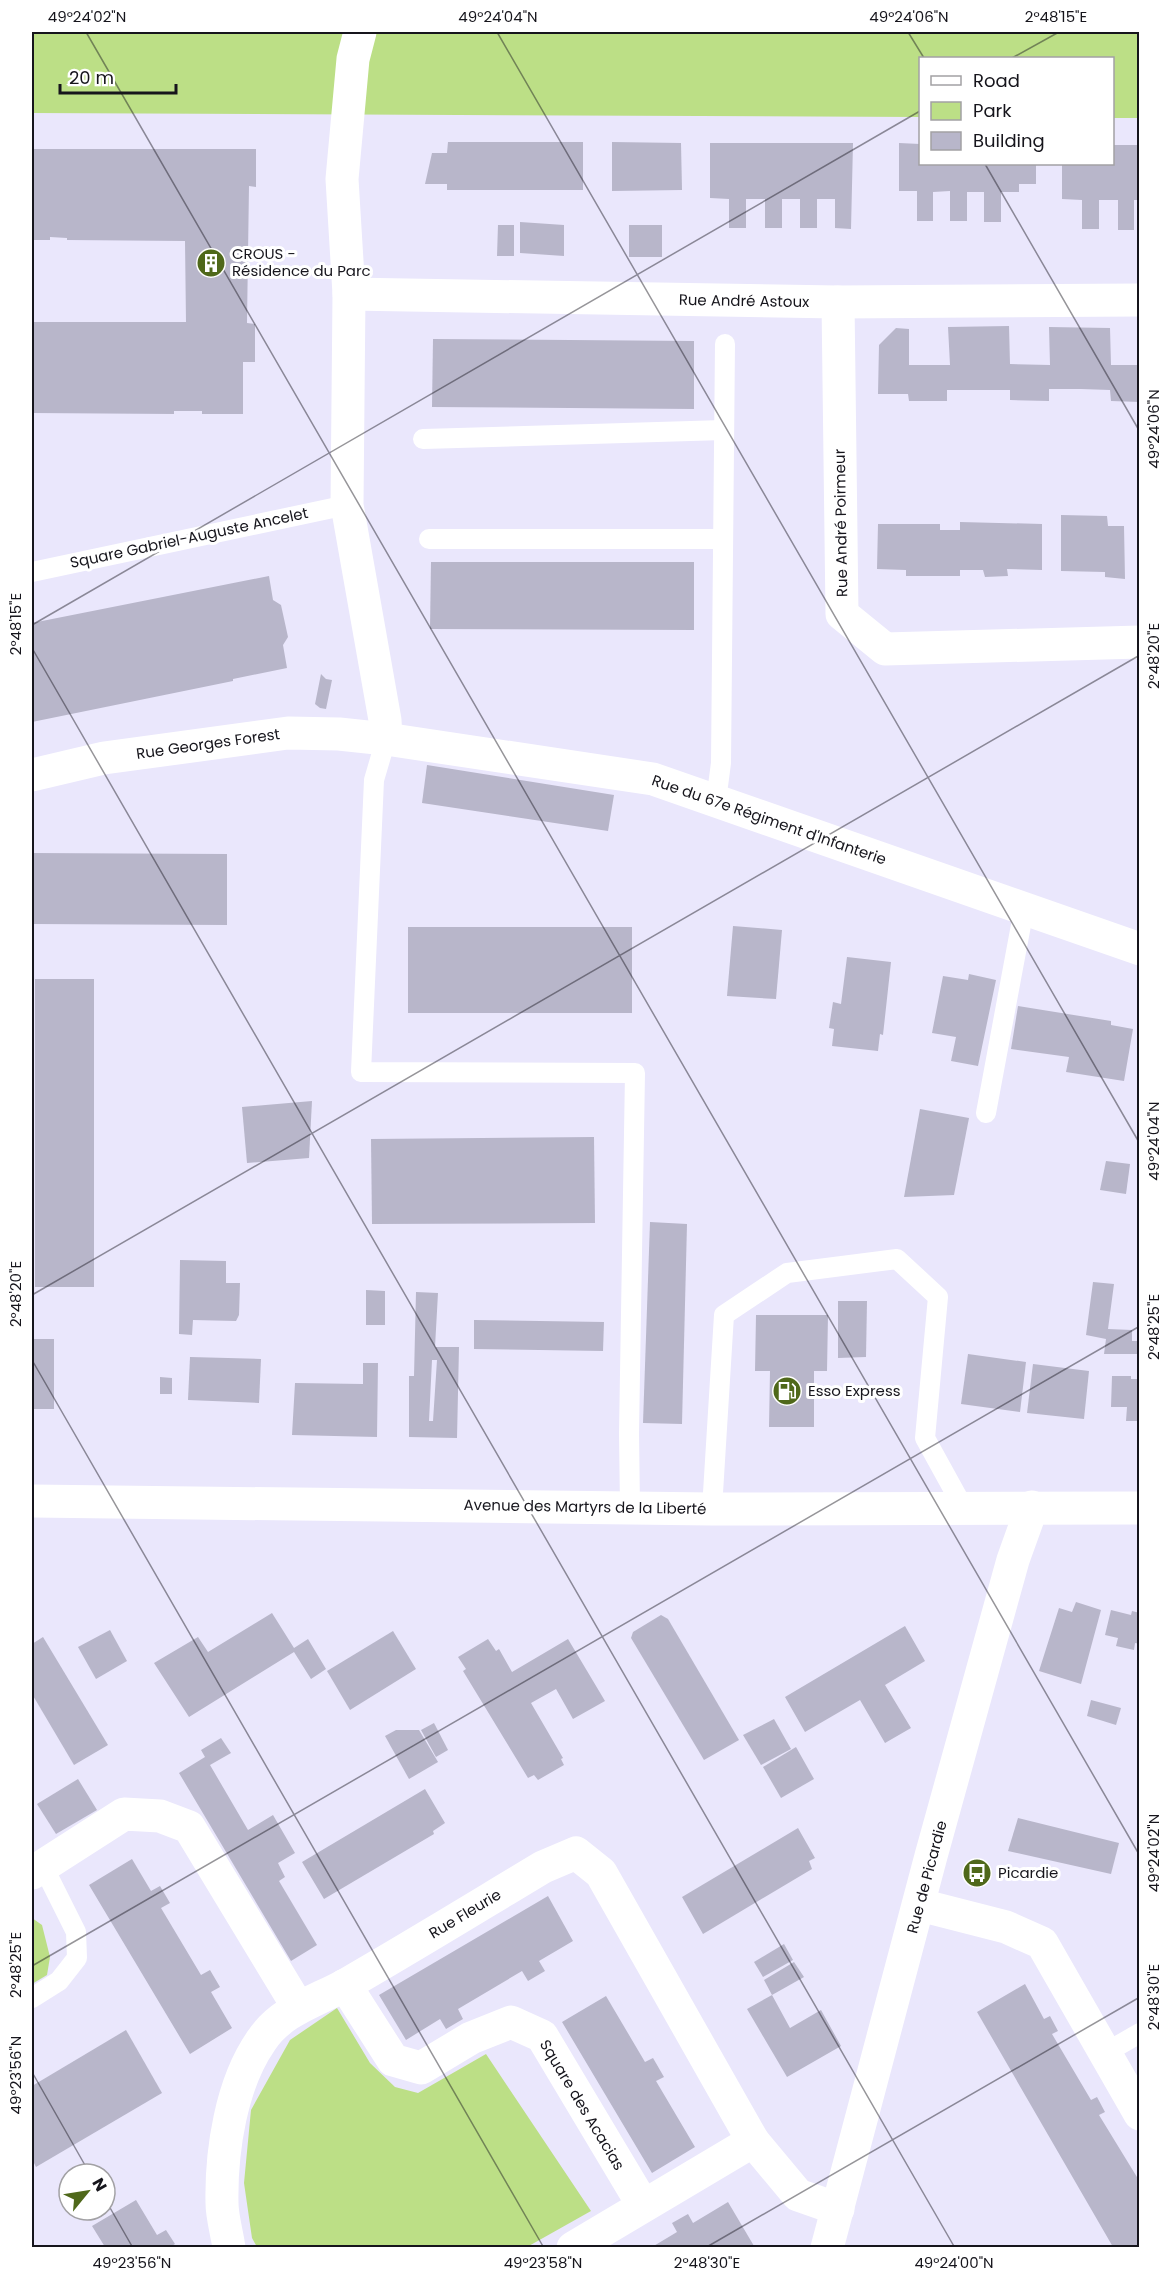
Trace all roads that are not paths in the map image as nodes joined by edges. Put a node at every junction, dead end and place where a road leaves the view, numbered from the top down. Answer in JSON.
{"nodes":[{"id":1,"x":360,"y":32,"type":"edge"},
{"id":2,"x":349,"y":294,"type":"junction"},
{"id":3,"x":1140,"y":300,"type":"edge"},
{"id":4,"x":838,"y":302,"type":"junction"},
{"id":5,"x":725,"y":344,"type":"dead end"},
{"id":6,"x":724,"y":429,"type":"junction"},
{"id":7,"x":423,"y":439,"type":"dead end"},
{"id":8,"x":347,"y":505,"type":"junction"},
{"id":9,"x":429,"y":539,"type":"dead end"},
{"id":10,"x":723,"y":539,"type":"junction"},
{"id":11,"x":32,"y":572,"type":"edge"},
{"id":12,"x":1140,"y":642,"type":"edge"},
{"id":13,"x":386,"y":739,"type":"junction"},
{"id":14,"x":32,"y":775,"type":"edge"},
{"id":15,"x":716,"y":801,"type":"junction"},
{"id":16,"x":1024,"y":909,"type":"junction"},
{"id":17,"x":1140,"y":949,"type":"edge"},
{"id":18,"x":986,"y":1113,"type":"dead end"},
{"id":19,"x":32,"y":1501,"type":"edge"},
{"id":20,"x":630,"y":1507,"type":"junction"},
{"id":21,"x":963,"y":1507,"type":"junction"},
{"id":22,"x":1032,"y":1507,"type":"junction"},
{"id":23,"x":1140,"y":1508,"type":"edge"},
{"id":24,"x":712,"y":1509,"type":"junction"},
{"id":25,"x":37,"y":1870,"type":"edge"},
{"id":26,"x":920,"y":1905,"type":"junction"},
{"id":27,"x":345,"y":1985,"type":"junction"},
{"id":28,"x":32,"y":1998,"type":"edge"},
{"id":29,"x":297,"y":2007,"type":"junction"},
{"id":30,"x":1140,"y":2033,"type":"edge"},
{"id":31,"x":1105,"y":2053,"type":"junction"},
{"id":32,"x":1140,"y":2114,"type":"edge"},
{"id":33,"x":753,"y":2141,"type":"junction"},
{"id":34,"x":643,"y":2205,"type":"junction"},
{"id":35,"x":838,"y":2209,"type":"junction"},
{"id":36,"x":229,"y":2247,"type":"edge"},
{"id":37,"x":573,"y":2247,"type":"edge"},
{"id":38,"x":827,"y":2247,"type":"edge"}],
"edges":[{"from":1,"to":2,"type":"street"},
{"from":2,"to":4,"type":"street","name":"Rue André Astoux"},
{"from":2,"to":8,"type":"street"},
{"from":3,"to":4,"type":"street","name":"Rue André Astoux"},
{"from":4,"to":12,"type":"street","name":"Rue André Poirmeur"},
{"from":5,"to":6,"type":"lane"},
{"from":6,"to":7,"type":"lane"},
{"from":6,"to":10,"type":"lane"},
{"from":8,"to":11,"type":"lane","name":"Square Gabriel-Auguste Ancelet"},
{"from":8,"to":13,"type":"street"},
{"from":9,"to":10,"type":"lane"},
{"from":10,"to":15,"type":"lane"},
{"from":13,"to":14,"type":"street","name":"Rue Georges Forest"},
{"from":13,"to":15,"type":"street","name":"Rue du 67e Régiment d'Infanterie"},
{"from":13,"to":20,"type":"lane"},
{"from":15,"to":16,"type":"street","name":"Rue du 67e Régiment d'Infanterie"},
{"from":16,"to":17,"type":"street","name":"Rue du 67e Régiment d'Infanterie"},
{"from":16,"to":18,"type":"lane"},
{"from":19,"to":20,"type":"street","name":"Avenue des Martyrs de la Liberté"},
{"from":20,"to":24,"type":"street","name":"Avenue des Martyrs de la Liberté"},
{"from":21,"to":22,"type":"street","name":"Avenue des Martyrs de la Liberté"},
{"from":21,"to":24,"type":"street","name":"Avenue des Martyrs de la Liberté"},
{"from":21,"to":24,"type":"lane"},
{"from":22,"to":23,"type":"street","name":"Avenue des Martyrs de la Liberté"},
{"from":22,"to":26,"type":"street","name":"Rue de Picardie"},
{"from":25,"to":28,"type":"lane"},
{"from":25,"to":29,"type":"street"},
{"from":26,"to":31,"type":"street"},
{"from":26,"to":35,"type":"street","name":"Rue de Picardie"},
{"from":27,"to":29,"type":"street","name":"Rue Fleurie"},
{"from":27,"to":33,"type":"street","name":"Rue Fleurie"},
{"from":27,"to":34,"type":"street","name":"Square des Acacias"},
{"from":29,"to":36,"type":"street","name":"Rue Fleurie"},
{"from":30,"to":31,"type":"lane"},
{"from":31,"to":32,"type":"street"},
{"from":33,"to":34,"type":"street"},
{"from":33,"to":35,"type":"street","name":"Rue Fleurie"},
{"from":34,"to":37,"type":"street"},
{"from":35,"to":38,"type":"street","name":"Rue de Picardie"}]}
